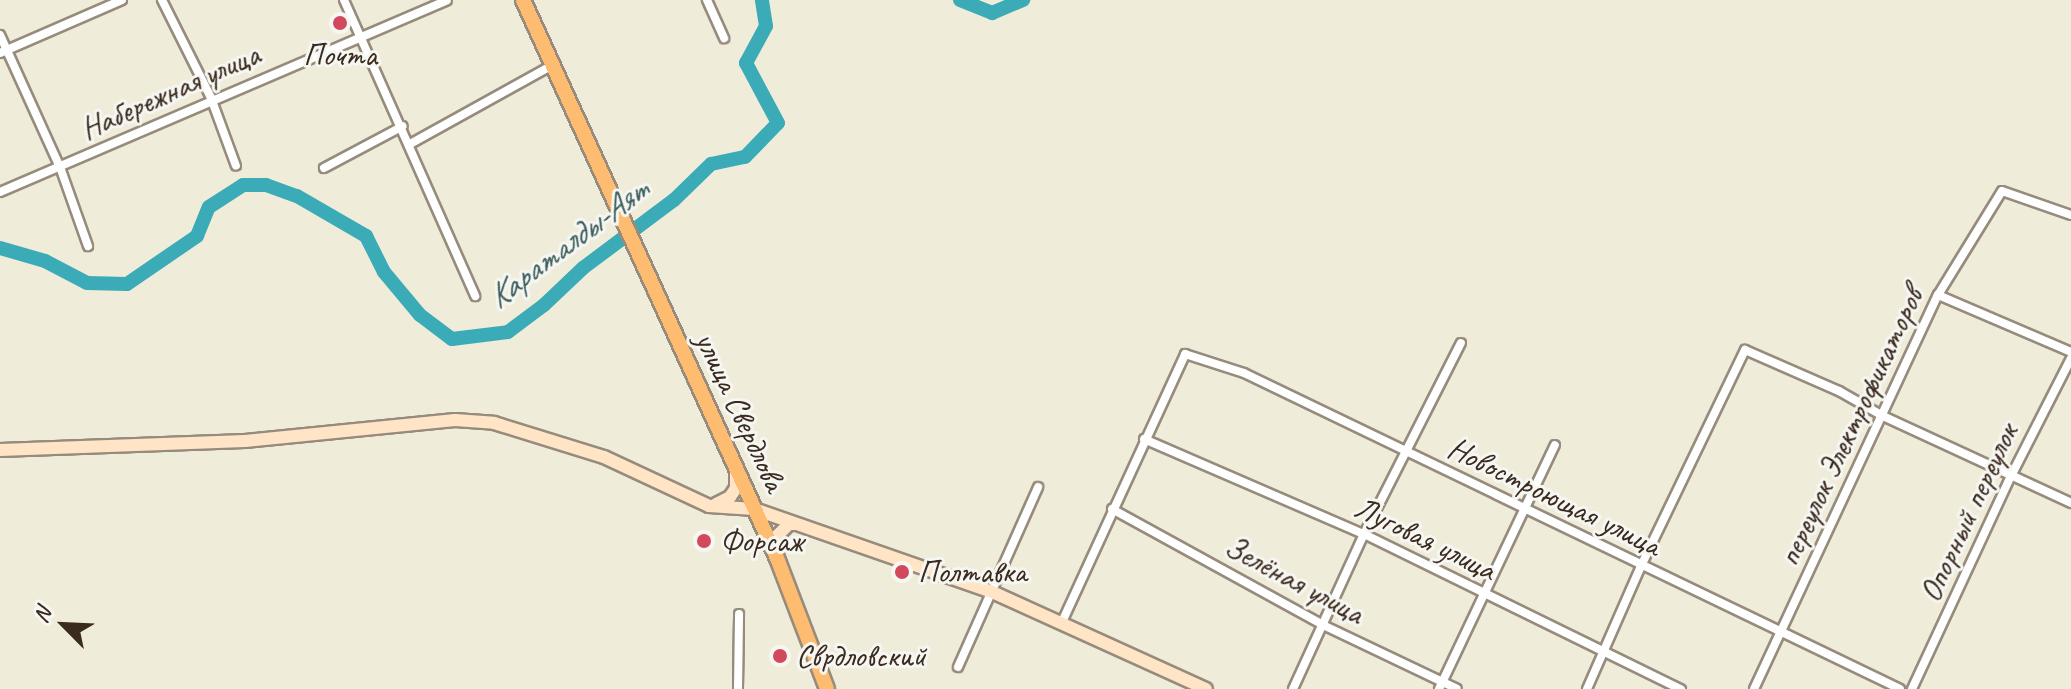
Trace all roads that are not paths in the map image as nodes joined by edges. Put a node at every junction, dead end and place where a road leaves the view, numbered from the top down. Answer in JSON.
{"nodes":[{"id":1,"x":122,"y":0,"type":"edge"},
{"id":2,"x":162,"y":0,"type":"edge"},
{"id":3,"x":344,"y":0,"type":"edge"},
{"id":4,"x":447,"y":0,"type":"edge"},
{"id":5,"x":707,"y":0,"type":"edge"},
{"id":6,"x":527,"y":5,"type":"edge"},
{"id":7,"x":0,"y":35,"type":"edge"},
{"id":8,"x":362,"y":35,"type":"junction"},
{"id":9,"x":724,"y":38,"type":"dead end"},
{"id":10,"x":3,"y":52,"type":"edge"},
{"id":11,"x":551,"y":66,"type":"junction"},
{"id":12,"x":211,"y":98,"type":"junction"},
{"id":13,"x":403,"y":126,"type":"junction"},
{"id":14,"x":410,"y":144,"type":"junction"},
{"id":15,"x":236,"y":166,"type":"dead end"},
{"id":16,"x":60,"y":167,"type":"junction"},
{"id":17,"x":324,"y":168,"type":"dead end"},
{"id":18,"x":0,"y":192,"type":"edge"},
{"id":19,"x":2071,"y":215,"type":"edge"},
{"id":20,"x":88,"y":246,"type":"dead end"},
{"id":21,"x":1938,"y":295,"type":"junction"},
{"id":22,"x":475,"y":296,"type":"dead end"},
{"id":23,"x":1461,"y":343,"type":"dead end"},
{"id":24,"x":2071,"y":352,"type":"edge"},
{"id":25,"x":2071,"y":358,"type":"edge"},
{"id":26,"x":1883,"y":416,"type":"junction"},
{"id":27,"x":1144,"y":439,"type":"junction"},
{"id":28,"x":1555,"y":445,"type":"dead end"},
{"id":29,"x":0,"y":450,"type":"edge"},
{"id":30,"x":1405,"y":450,"type":"junction"},
{"id":31,"x":735,"y":467,"type":"junction"},
{"id":32,"x":2011,"y":476,"type":"junction"},
{"id":33,"x":1038,"y":487,"type":"dead end"},
{"id":34,"x":2071,"y":503,"type":"edge"},
{"id":35,"x":709,"y":506,"type":"junction"},
{"id":36,"x":1525,"y":508,"type":"junction"},
{"id":37,"x":754,"y":509,"type":"junction"},
{"id":38,"x":1112,"y":509,"type":"junction"},
{"id":39,"x":796,"y":524,"type":"junction"},
{"id":40,"x":1364,"y":534,"type":"junction"},
{"id":41,"x":777,"y":558,"type":"junction"},
{"id":42,"x":1641,"y":566,"type":"junction"},
{"id":43,"x":990,"y":591,"type":"junction"},
{"id":44,"x":1484,"y":596,"type":"junction"},
{"id":45,"x":739,"y":614,"type":"dead end"},
{"id":46,"x":1062,"y":622,"type":"junction"},
{"id":47,"x":1323,"y":625,"type":"junction"},
{"id":48,"x":1782,"y":632,"type":"junction"},
{"id":49,"x":1605,"y":653,"type":"junction"},
{"id":50,"x":958,"y":667,"type":"dead end"},
{"id":51,"x":1440,"y":686,"type":"edge"},
{"id":52,"x":738,"y":689,"type":"edge"},
{"id":53,"x":827,"y":689,"type":"edge"},
{"id":54,"x":1206,"y":689,"type":"edge"},
{"id":55,"x":1293,"y":689,"type":"edge"},
{"id":56,"x":1457,"y":689,"type":"edge"},
{"id":57,"x":1587,"y":689,"type":"edge"},
{"id":58,"x":1681,"y":689,"type":"edge"},
{"id":59,"x":1754,"y":689,"type":"edge"},
{"id":60,"x":1900,"y":689,"type":"edge"},
{"id":61,"x":1912,"y":689,"type":"edge"}],
"edges":[{"from":1,"to":10,"type":"street"},
{"from":2,"to":12,"type":"street"},
{"from":3,"to":8,"type":"street"},
{"from":4,"to":8,"type":"street","name":"Набережная улица"},
{"from":5,"to":9,"type":"street"},
{"from":6,"to":11,"type":"main road","name":"улица Свердлова"},
{"from":7,"to":10,"type":"street"},
{"from":8,"to":12,"type":"street","name":"Набережная улица"},
{"from":8,"to":13,"type":"street"},
{"from":10,"to":16,"type":"street"},
{"from":11,"to":14,"type":"street"},
{"from":11,"to":31,"type":"main road","name":"улица Свердлова"},
{"from":12,"to":15,"type":"street"},
{"from":12,"to":16,"type":"street","name":"Набережная улица"},
{"from":13,"to":14,"type":"street"},
{"from":13,"to":17,"type":"street"},
{"from":14,"to":22,"type":"street"},
{"from":16,"to":18,"type":"street","name":"Набережная улица"},
{"from":16,"to":20,"type":"street"},
{"from":19,"to":21,"type":"street","name":"переулок Электрофикаторов"},
{"from":21,"to":24,"type":"street"},
{"from":21,"to":26,"type":"street","name":"переулок Электрофикаторов"},
{"from":23,"to":30,"type":"street"},
{"from":25,"to":32,"type":"street","name":"Опорный переулок"},
{"from":26,"to":32,"type":"street"},
{"from":26,"to":42,"type":"street"},
{"from":26,"to":48,"type":"street","name":"переулок Электрофикаторов"},
{"from":27,"to":30,"type":"street","name":"Новостроющая улица"},
{"from":27,"to":38,"type":"street"},
{"from":27,"to":40,"type":"street","name":"Луговая улица"},
{"from":28,"to":36,"type":"street"},
{"from":29,"to":35,"type":"street"},
{"from":30,"to":36,"type":"street","name":"Новостроющая улица"},
{"from":30,"to":40,"type":"street"},
{"from":31,"to":35,"type":"street"},
{"from":31,"to":37,"type":"main road","name":"улица Свердлова"},
{"from":32,"to":34,"type":"street"},
{"from":32,"to":61,"type":"street","name":"Опорный переулок"},
{"from":33,"to":43,"type":"street"},
{"from":35,"to":37,"type":"street"},
{"from":36,"to":42,"type":"street","name":"Новостроющая улица"},
{"from":36,"to":44,"type":"street"},
{"from":37,"to":39,"type":"street"},
{"from":37,"to":41,"type":"main road","name":"улица Свердлова"},
{"from":38,"to":46,"type":"street"},
{"from":38,"to":47,"type":"street","name":"Зелёная улица"},
{"from":39,"to":41,"type":"street"},
{"from":39,"to":43,"type":"street"},
{"from":40,"to":44,"type":"street","name":"Луговая улица"},
{"from":40,"to":47,"type":"street"},
{"from":41,"to":53,"type":"main road","name":"улица Свердлова"},
{"from":42,"to":48,"type":"street","name":"Новостроющая улица"},
{"from":42,"to":49,"type":"street"},
{"from":43,"to":46,"type":"street"},
{"from":43,"to":50,"type":"street"},
{"from":44,"to":49,"type":"street","name":"Луговая улица"},
{"from":44,"to":51,"type":"street"},
{"from":45,"to":52,"type":"street"},
{"from":46,"to":54,"type":"street"},
{"from":47,"to":51,"type":"street","name":"Зелёная улица"},
{"from":47,"to":55,"type":"street"},
{"from":48,"to":59,"type":"street","name":"переулок Электрофикаторов"},
{"from":48,"to":60,"type":"street","name":"Новостроющая улица"},
{"from":49,"to":57,"type":"street"},
{"from":49,"to":58,"type":"street","name":"Луговая улица"},
{"from":51,"to":56,"type":"street","name":"Зелёная улица"}]}
